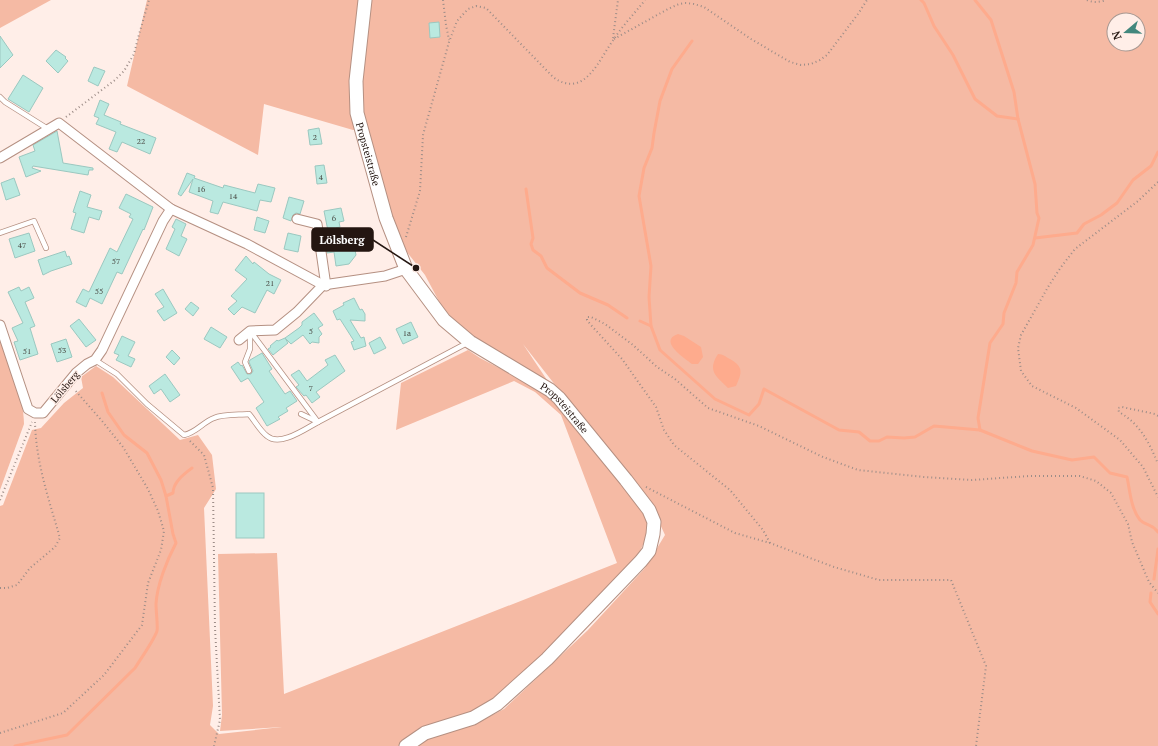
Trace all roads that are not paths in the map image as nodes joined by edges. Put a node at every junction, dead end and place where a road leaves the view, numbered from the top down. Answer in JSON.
{"nodes":[{"id":1,"x":365,"y":0,"type":"edge"},
{"id":2,"x":0,"y":97,"type":"edge"},
{"id":3,"x":48,"y":129,"type":"junction"},
{"id":4,"x":0,"y":158,"type":"edge"},
{"id":5,"x":171,"y":209,"type":"junction"},
{"id":6,"x":297,"y":219,"type":"dead end"},
{"id":7,"x":0,"y":233,"type":"edge"},
{"id":8,"x":46,"y":248,"type":"dead end"},
{"id":9,"x":406,"y":269,"type":"junction"},
{"id":10,"x":325,"y":286,"type":"junction"},
{"id":11,"x":0,"y":325,"type":"edge"},
{"id":12,"x":250,"y":331,"type":"junction"},
{"id":13,"x":239,"y":340,"type":"dead end"},
{"id":14,"x":470,"y":342,"type":"junction"},
{"id":15,"x":95,"y":360,"type":"junction"},
{"id":16,"x":249,"y":371,"type":"dead end"},
{"id":17,"x":301,"y":414,"type":"dead end"},
{"id":18,"x":318,"y":422,"type":"junction"},
{"id":19,"x":406,"y":746,"type":"edge"}],
"edges":[{"from":1,"to":9,"type":"street","name":"Propsteistraße"},
{"from":2,"to":3,"type":"lane"},
{"from":3,"to":4,"type":"street"},
{"from":3,"to":5,"type":"street"},
{"from":5,"to":10,"type":"street"},
{"from":5,"to":15,"type":"street","name":"Lölsberg"},
{"from":6,"to":10,"type":"street"},
{"from":7,"to":8,"type":"lane"},
{"from":9,"to":10,"type":"street"},
{"from":9,"to":14,"type":"street","name":"Propsteistraße"},
{"from":10,"to":12,"type":"street"},
{"from":11,"to":15,"type":"street","name":"Lölsberg"},
{"from":12,"to":13,"type":"street"},
{"from":12,"to":16,"type":"lane"},
{"from":12,"to":18,"type":"lane"},
{"from":14,"to":18,"type":"lane"},
{"from":14,"to":19,"type":"street","name":"Propsteistraße"},
{"from":15,"to":18,"type":"lane"},
{"from":17,"to":18,"type":"lane"}]}
